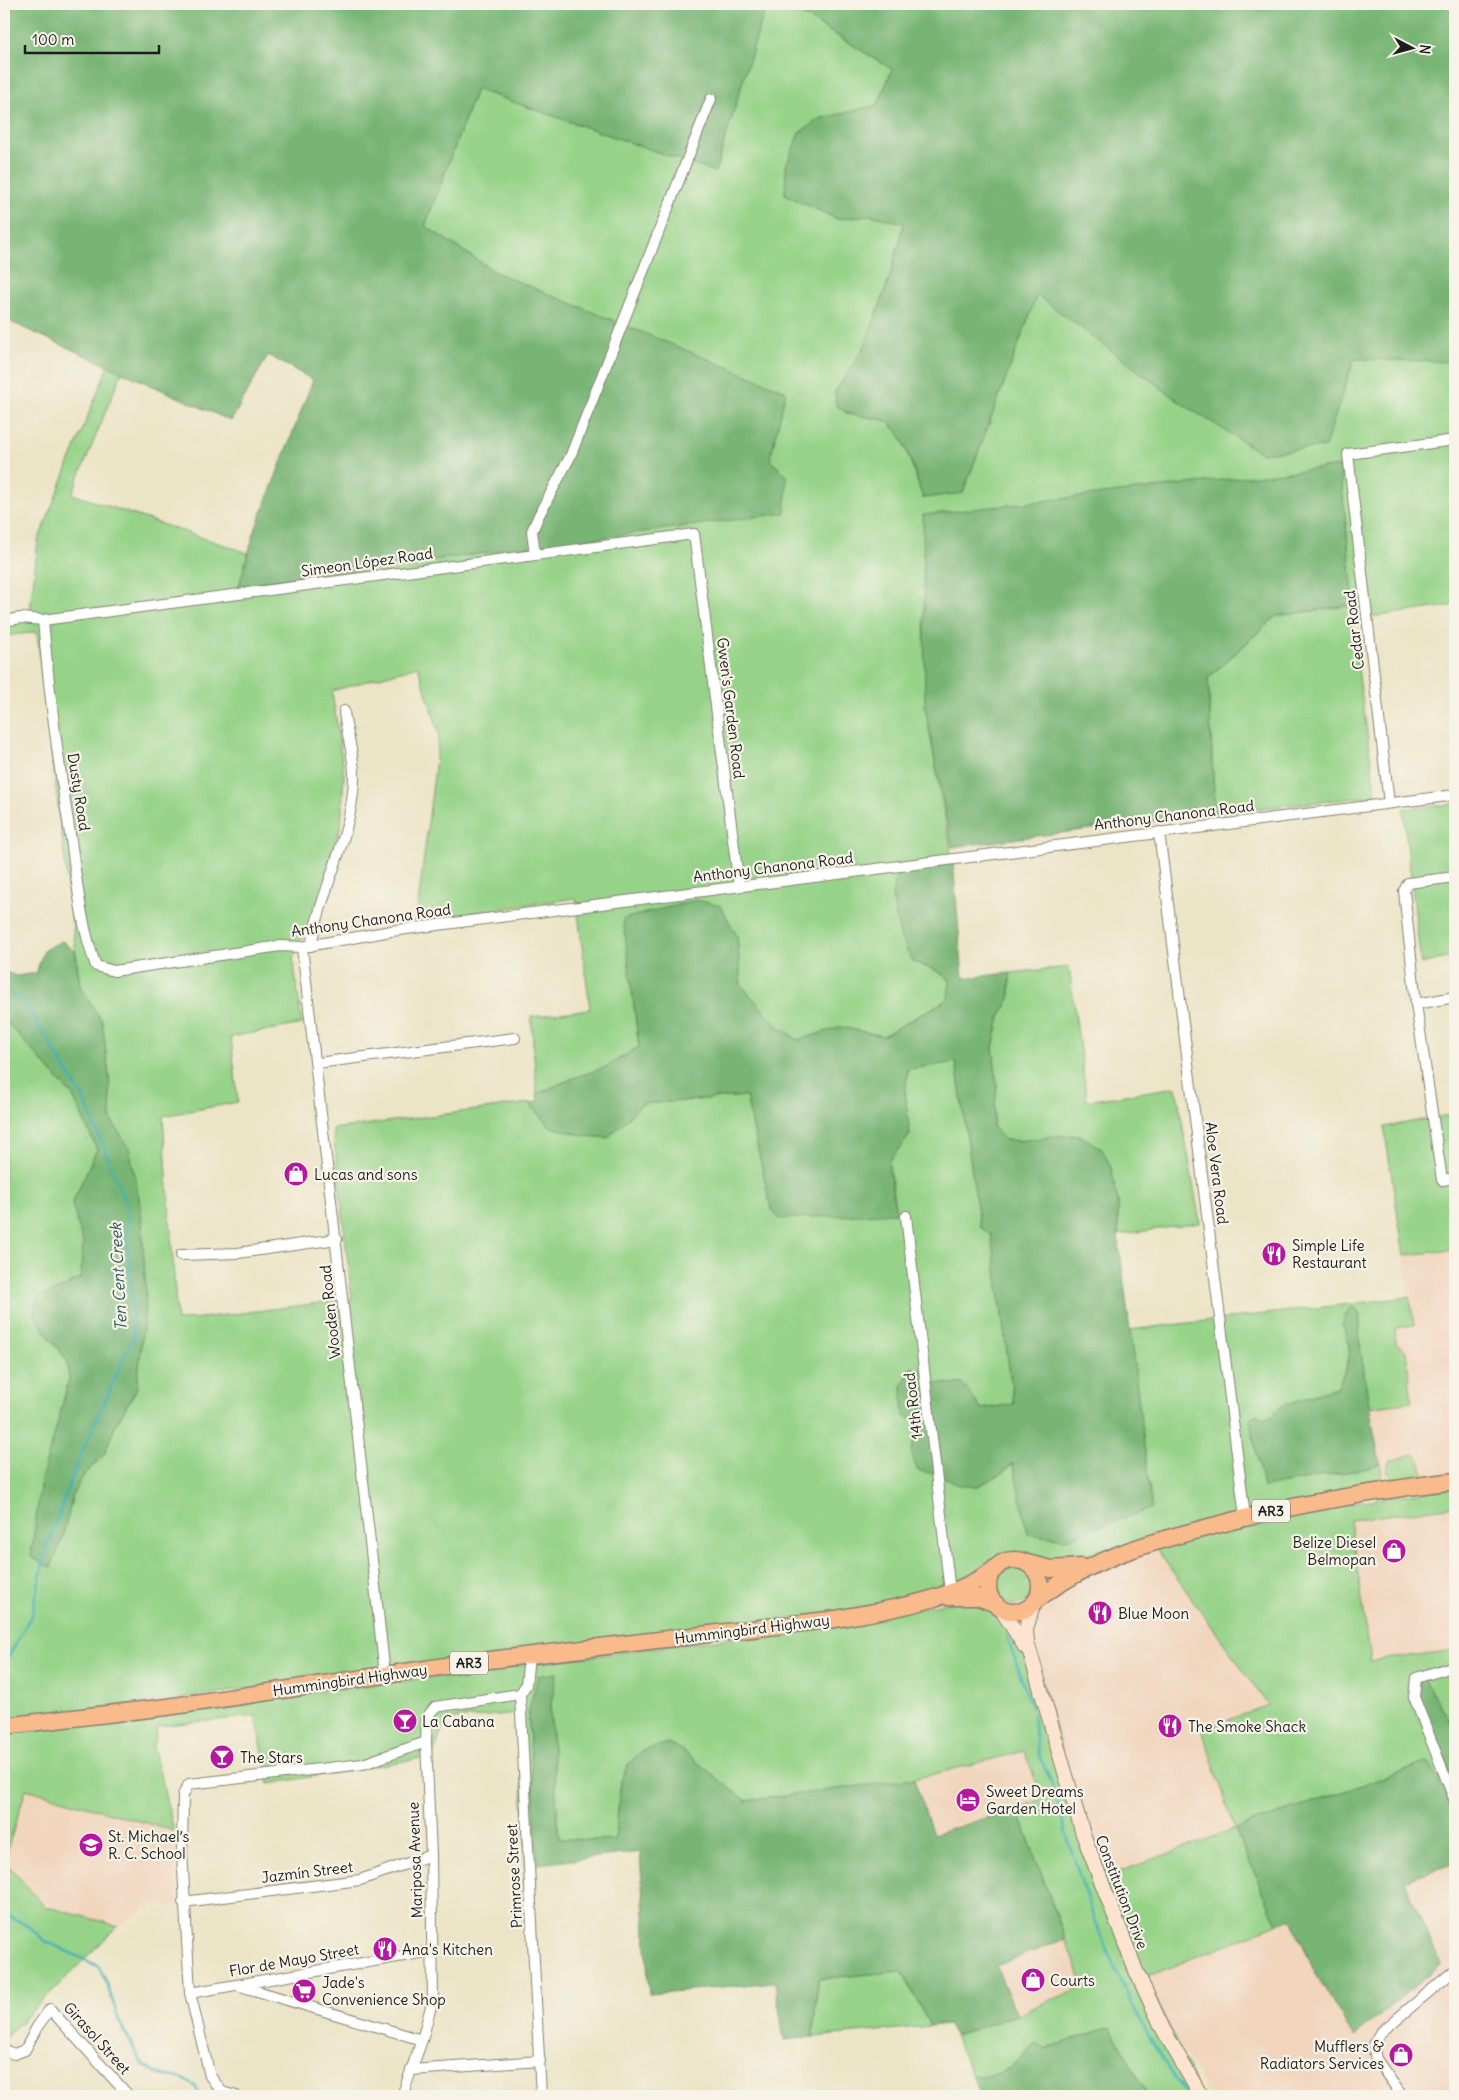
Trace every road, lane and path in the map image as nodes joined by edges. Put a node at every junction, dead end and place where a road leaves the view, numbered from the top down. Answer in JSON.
{"nodes":[{"id":1,"x":711,"y":99,"type":"dead end"},
{"id":2,"x":1455,"y":440,"type":"edge"},
{"id":3,"x":694,"y":534,"type":"joint"},
{"id":4,"x":536,"y":554,"type":"junction"},
{"id":5,"x":4,"y":620,"type":"edge"},
{"id":6,"x":43,"y":620,"type":"junction"},
{"id":7,"x":344,"y":711,"type":"dead end"},
{"id":8,"x":1455,"y":795,"type":"edge"},
{"id":9,"x":1389,"y":803,"type":"junction"},
{"id":10,"x":1159,"y":832,"type":"junction"},
{"id":11,"x":1455,"y":877,"type":"edge"},
{"id":12,"x":739,"y":886,"type":"junction"},
{"id":13,"x":306,"y":947,"type":"junction"},
{"id":14,"x":96,"y":966,"type":"joint"},
{"id":15,"x":1455,"y":997,"type":"edge"},
{"id":16,"x":1416,"y":1004,"type":"junction"},
{"id":17,"x":516,"y":1038,"type":"dead end"},
{"id":18,"x":317,"y":1063,"type":"junction"},
{"id":19,"x":1455,"y":1178,"type":"edge"},
{"id":20,"x":906,"y":1216,"type":"dead end"},
{"id":21,"x":337,"y":1239,"type":"junction"},
{"id":22,"x":181,"y":1255,"type":"dead end"},
{"id":23,"x":1455,"y":1482,"type":"edge"},
{"id":24,"x":1244,"y":1517,"type":"junction"},
{"id":25,"x":1027,"y":1563,"type":"junction"},
{"id":26,"x":1093,"y":1564,"type":"junction"},
{"id":27,"x":996,"y":1568,"type":"junction"},
{"id":28,"x":950,"y":1592,"type":"junction"},
{"id":29,"x":933,"y":1598,"type":"junction"},
{"id":30,"x":1035,"y":1602,"type":"junction"},
{"id":31,"x":998,"y":1606,"type":"junction"},
{"id":32,"x":529,"y":1656,"type":"junction"},
{"id":33,"x":1032,"y":1659,"type":"junction"},
{"id":34,"x":1455,"y":1666,"type":"edge"},
{"id":35,"x":385,"y":1674,"type":"junction"},
{"id":36,"x":520,"y":1694,"type":"junction"},
{"id":37,"x":4,"y":1726,"type":"edge"},
{"id":38,"x":426,"y":1742,"type":"junction"},
{"id":39,"x":1455,"y":1801,"type":"edge"},
{"id":40,"x":431,"y":1855,"type":"junction"},
{"id":41,"x":184,"y":1902,"type":"junction"},
{"id":42,"x":432,"y":1951,"type":"junction"},
{"id":43,"x":1455,"y":1970,"type":"edge"},
{"id":44,"x":236,"y":1985,"type":"junction"},
{"id":45,"x":190,"y":1993,"type":"junction"},
{"id":46,"x":422,"y":2040,"type":"junction"},
{"id":47,"x":4,"y":2050,"type":"edge"},
{"id":48,"x":540,"y":2061,"type":"junction"},
{"id":49,"x":411,"y":2070,"type":"junction"},
{"id":50,"x":129,"y":2096,"type":"edge"},
{"id":51,"x":236,"y":2096,"type":"edge"},
{"id":52,"x":402,"y":2096,"type":"edge"},
{"id":53,"x":542,"y":2096,"type":"edge"},
{"id":54,"x":1202,"y":2096,"type":"edge"},
{"id":55,"x":1402,"y":2096,"type":"edge"}],
"edges":[{"from":1,"to":4,"type":"street"},
{"from":2,"to":9,"type":"street","name":"Cedar Road"},
{"from":3,"to":4,"type":"street","name":"Simeon López Road"},
{"from":3,"to":12,"type":"street","name":"Gwen's Garden Road"},
{"from":4,"to":6,"type":"street","name":"Simeon López Road"},
{"from":5,"to":6,"type":"street","name":"Simeon López Road"},
{"from":6,"to":14,"type":"street","name":"Dusty Road"},
{"from":7,"to":13,"type":"street","name":"Wooden Road"},
{"from":8,"to":9,"type":"street","name":"Anthony Chanona Road"},
{"from":9,"to":10,"type":"street","name":"Anthony Chanona Road"},
{"from":10,"to":12,"type":"street","name":"Anthony Chanona Road"},
{"from":10,"to":24,"type":"street","name":"Aloe Vera Road"},
{"from":11,"to":16,"type":"street"},
{"from":12,"to":13,"type":"street","name":"Anthony Chanona Road"},
{"from":13,"to":14,"type":"street","name":"Anthony Chanona Road"},
{"from":13,"to":18,"type":"street","name":"Wooden Road"},
{"from":15,"to":16,"type":"street"},
{"from":16,"to":19,"type":"street"},
{"from":17,"to":18,"type":"street"},
{"from":18,"to":21,"type":"street","name":"Wooden Road"},
{"from":20,"to":28,"type":"street","name":"14th Road"},
{"from":21,"to":22,"type":"street"},
{"from":21,"to":35,"type":"street","name":"Wooden Road"},
{"from":23,"to":24,"type":"main road","number":"AR3"},
{"from":24,"to":26,"type":"main road","number":"AR3"},
{"from":25,"to":26,"type":"main road","number":"AR3"},
{"from":25,"to":27,"type":"main road"},
{"from":25,"to":30,"type":"main road"},
{"from":26,"to":30,"type":"main road","number":"AR3"},
{"from":27,"to":28,"type":"main road","name":"Hummingbird Highway","number":"AR3"},
{"from":27,"to":31,"type":"main road"},
{"from":28,"to":29,"type":"main road","name":"Hummingbird Highway","number":"AR3"},
{"from":29,"to":31,"type":"main road","name":"Hummingbird Highway","number":"AR3"},
{"from":29,"to":32,"type":"main road","name":"Hummingbird Highway","number":"AR3"},
{"from":30,"to":31,"type":"main road"},
{"from":30,"to":33,"type":"main road","name":"Constitution Drive"},
{"from":31,"to":33,"type":"main road","name":"Constitution Drive"},
{"from":32,"to":35,"type":"main road","name":"Hummingbird Highway","number":"AR3"},
{"from":32,"to":36,"type":"street","name":"Primrose Street"},
{"from":33,"to":54,"type":"main road","name":"Constitution Drive"},
{"from":34,"to":39,"type":"street"},
{"from":35,"to":37,"type":"main road","name":"Hummingbird Highway","number":"AR3"},
{"from":36,"to":38,"type":"street","name":"Mariposa Avenue"},
{"from":36,"to":48,"type":"street","name":"Primrose Street"},
{"from":38,"to":40,"type":"street","name":"Mariposa Avenue"},
{"from":38,"to":41,"type":"street"},
{"from":40,"to":41,"type":"street","name":"Jazmín Street"},
{"from":40,"to":42,"type":"street","name":"Mariposa Avenue"},
{"from":41,"to":45,"type":"street"},
{"from":42,"to":44,"type":"street","name":"Flor de Mayo Street"},
{"from":42,"to":46,"type":"street","name":"Mariposa Avenue"},
{"from":43,"to":55,"type":"street"},
{"from":44,"to":45,"type":"street","name":"Flor de Mayo Street"},
{"from":44,"to":46,"type":"street"},
{"from":45,"to":51,"type":"street"},
{"from":46,"to":49,"type":"street","name":"Mariposa Avenue"},
{"from":47,"to":50,"type":"street","name":"Girasol Street"},
{"from":48,"to":49,"type":"street"},
{"from":48,"to":53,"type":"street","name":"Primrose Street"},
{"from":49,"to":52,"type":"street","name":"Mariposa Avenue"}]}
